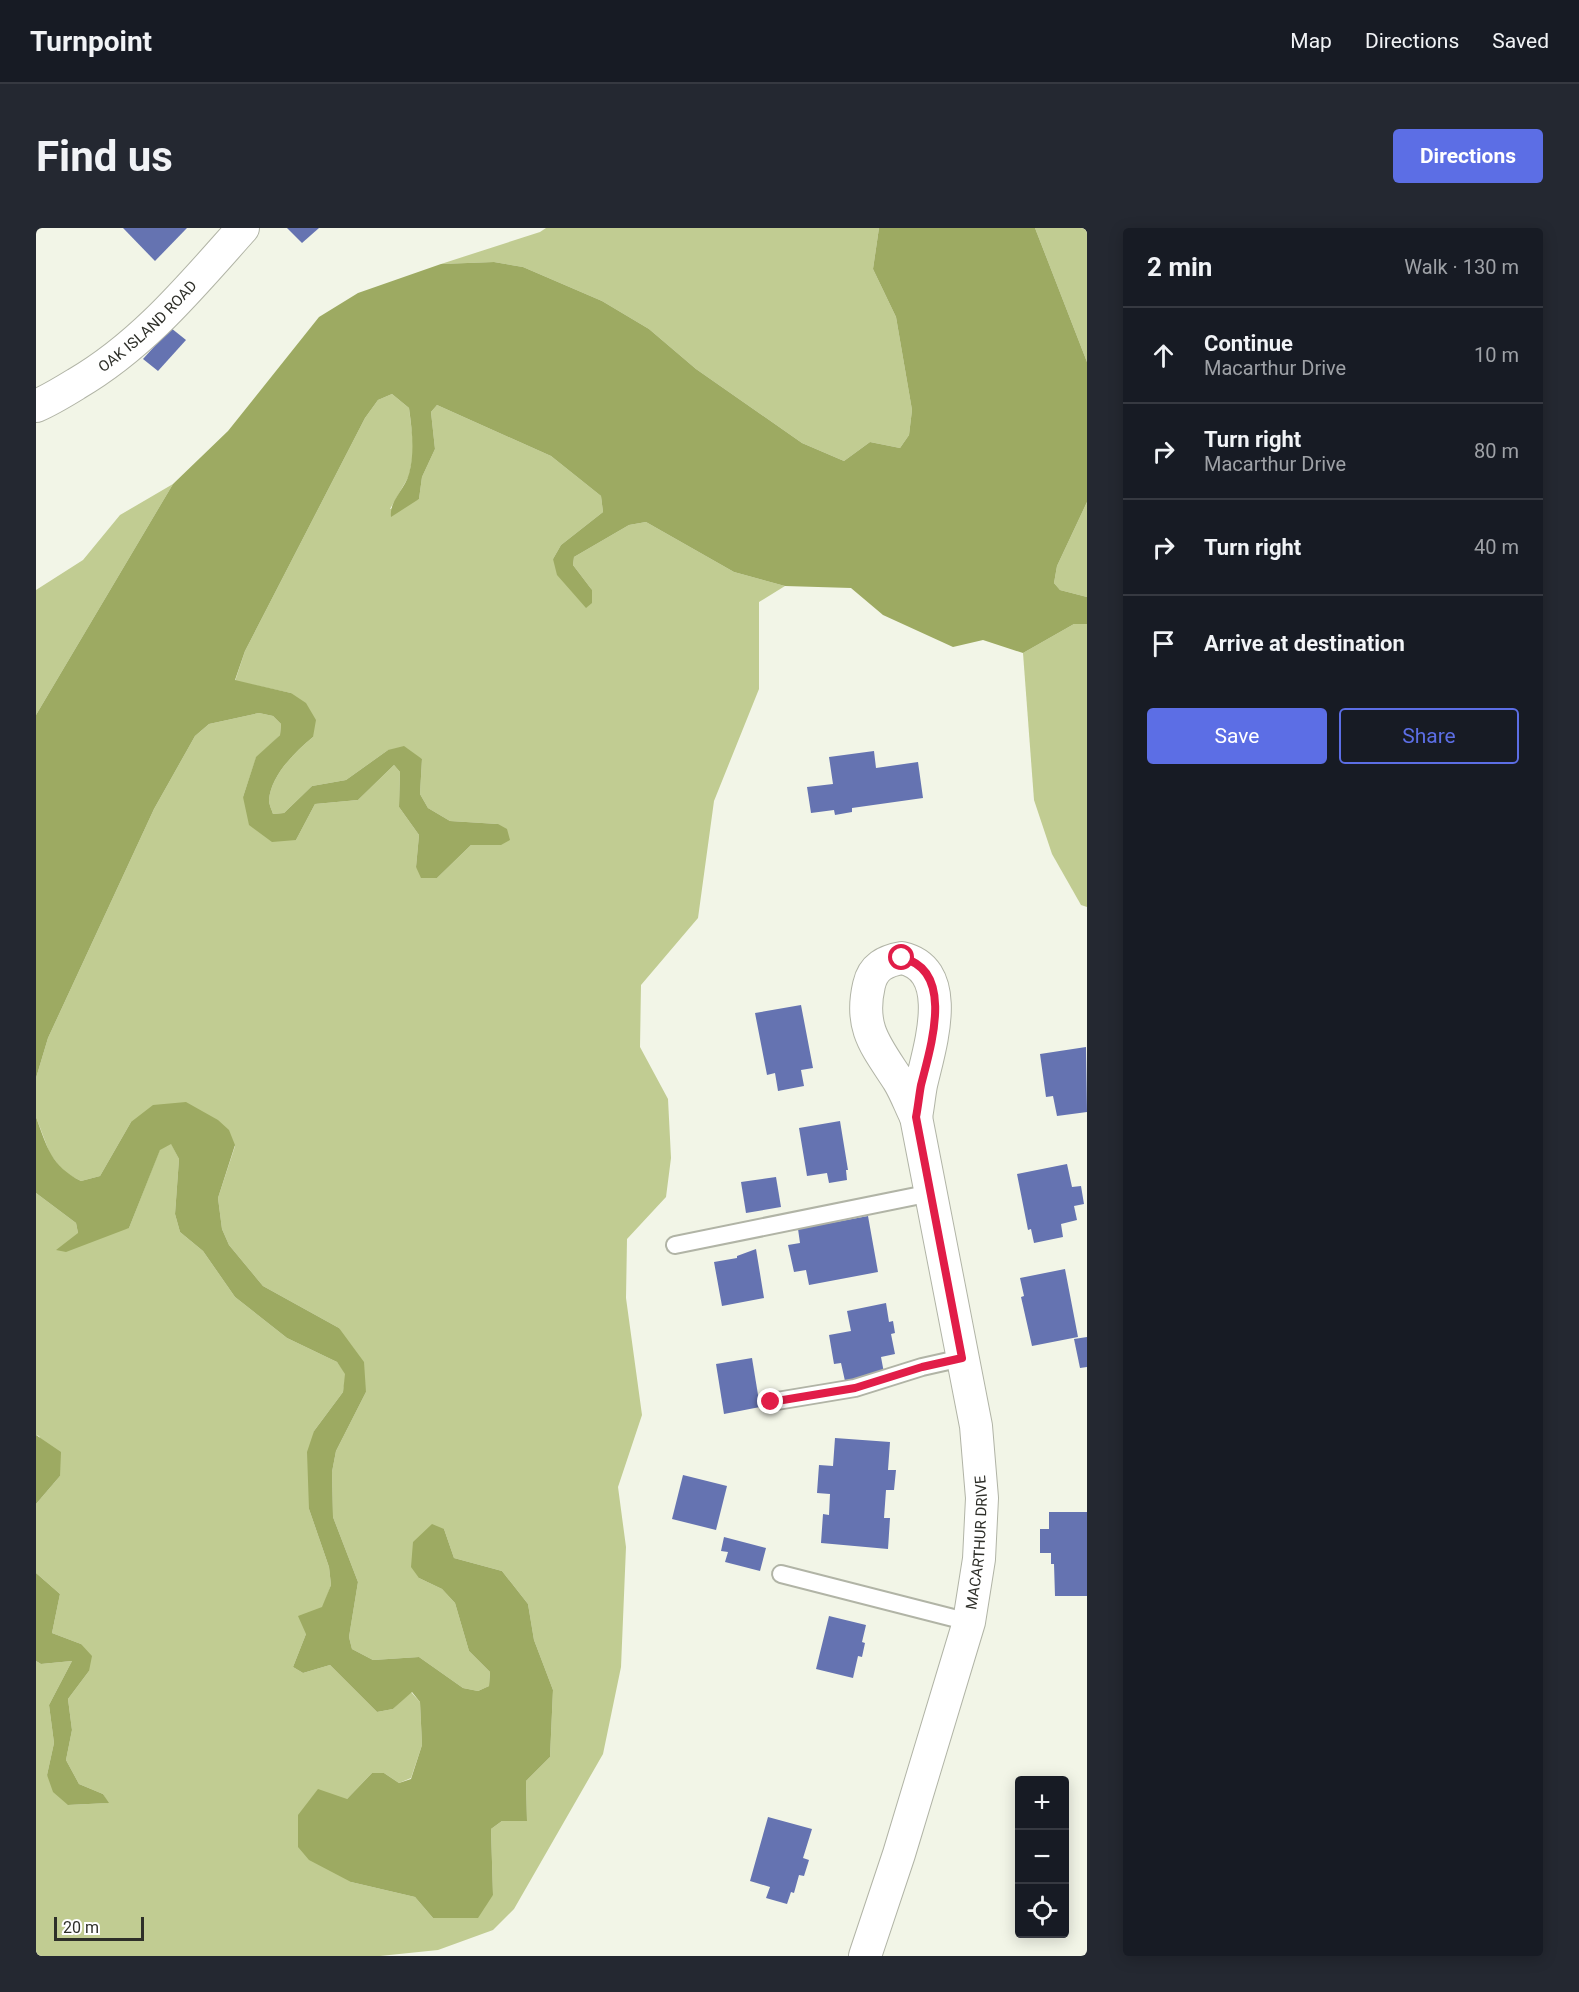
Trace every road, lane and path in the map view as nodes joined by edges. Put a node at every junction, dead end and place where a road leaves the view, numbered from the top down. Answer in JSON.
{"nodes":[{"id":1,"x":243,"y":228,"type":"edge"},
{"id":2,"x":36,"y":406,"type":"edge"},
{"id":3,"x":916,"y":1117,"type":"dead end"},
{"id":4,"x":931,"y":1193,"type":"junction"},
{"id":5,"x":675,"y":1245,"type":"dead end"},
{"id":6,"x":962,"y":1358,"type":"junction"},
{"id":7,"x":771,"y":1402,"type":"dead end"},
{"id":8,"x":782,"y":1574,"type":"dead end"},
{"id":9,"x":969,"y":1622,"type":"junction"},
{"id":10,"x":865,"y":1956,"type":"edge"}],
"edges":[{"from":1,"to":2,"type":"street","name":"OAK ISLAND ROAD"},
{"from":3,"to":4,"type":"street","name":"MACARTHUR DRIVE"},
{"from":4,"to":5,"type":"lane"},
{"from":4,"to":6,"type":"street","name":"MACARTHUR DRIVE"},
{"from":6,"to":7,"type":"lane"},
{"from":6,"to":9,"type":"street","name":"MACARTHUR DRIVE"},
{"from":8,"to":9,"type":"lane"},
{"from":9,"to":10,"type":"street","name":"MACARTHUR DRIVE"}]}
